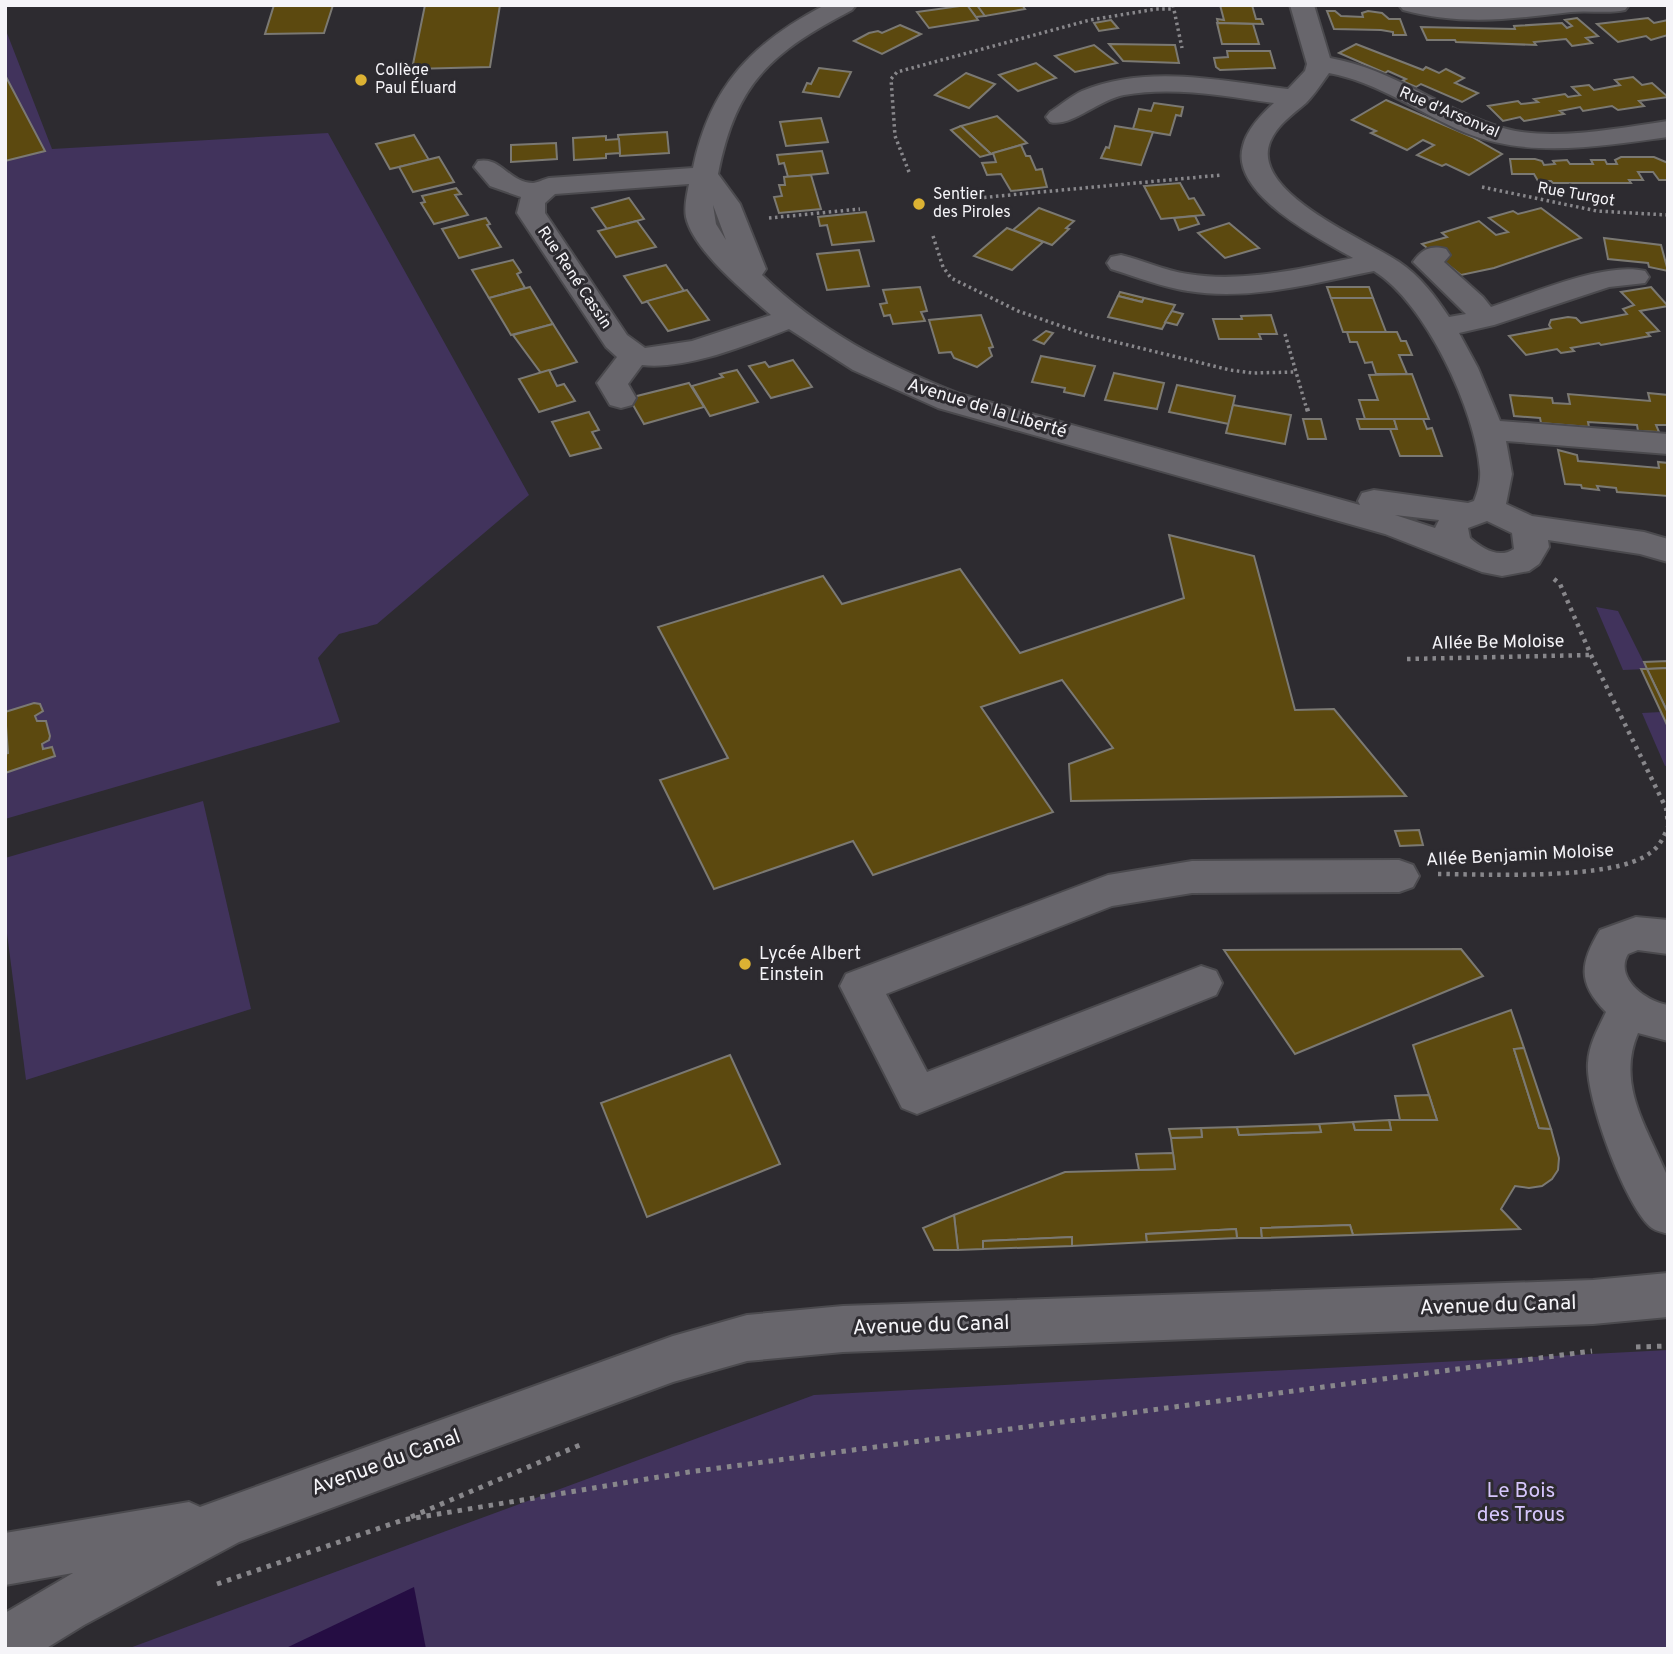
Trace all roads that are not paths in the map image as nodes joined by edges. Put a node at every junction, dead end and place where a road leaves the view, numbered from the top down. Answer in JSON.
{"nodes":[{"id":1,"x":844,"y":5,"type":"edge"},
{"id":2,"x":1301,"y":5,"type":"edge"},
{"id":3,"x":1411,"y":5,"type":"edge"},
{"id":4,"x":1572,"y":5,"type":"edge"},
{"id":5,"x":1617,"y":5,"type":"edge"},
{"id":6,"x":1319,"y":64,"type":"junction"},
{"id":7,"x":1296,"y":98,"type":"junction"},
{"id":8,"x":1059,"y":117,"type":"dead end"},
{"id":9,"x":1668,"y":129,"type":"edge"},
{"id":10,"x":487,"y":167,"type":"dead end"},
{"id":11,"x":705,"y":175,"type":"junction"},
{"id":12,"x":536,"y":193,"type":"junction"},
{"id":13,"x":1436,"y":255,"type":"dead end"},
{"id":14,"x":1381,"y":261,"type":"junction"},
{"id":15,"x":1122,"y":263,"type":"dead end"},
{"id":16,"x":1635,"y":277,"type":"dead end"},
{"id":17,"x":761,"y":292,"type":"junction"},
{"id":18,"x":791,"y":318,"type":"junction"},
{"id":19,"x":1484,"y":319,"type":"junction"},
{"id":20,"x":1441,"y":328,"type":"junction"},
{"id":21,"x":635,"y":355,"type":"junction"},
{"id":22,"x":621,"y":398,"type":"dead end"},
{"id":23,"x":1488,"y":431,"type":"junction"},
{"id":24,"x":1668,"y":444,"type":"edge"},
{"id":25,"x":1235,"y":479,"type":"junction"},
{"id":26,"x":1476,"y":511,"type":"junction"},
{"id":27,"x":1527,"y":546,"type":"junction"},
{"id":28,"x":1463,"y":551,"type":"junction"},
{"id":29,"x":1668,"y":553,"type":"edge"},
{"id":30,"x":1399,"y":876,"type":"road end"},
{"id":31,"x":1668,"y":937,"type":"edge"},
{"id":32,"x":1201,"y":983,"type":"dead end"},
{"id":33,"x":1655,"y":1027,"type":"edge"},
{"id":34,"x":1668,"y":1213,"type":"edge"},
{"id":35,"x":1668,"y":1295,"type":"edge"},
{"id":36,"x":226,"y":1521,"type":"junction"},
{"id":37,"x":5,"y":1559,"type":"edge"},
{"id":38,"x":5,"y":1643,"type":"edge"}],
"edges":[{"from":1,"to":11,"type":"street","name":"Avenue de la Liberté"},
{"from":2,"to":6,"type":"street"},
{"from":3,"to":4,"type":"street"},
{"from":4,"to":5,"type":"street"},
{"from":6,"to":7,"type":"street"},
{"from":6,"to":9,"type":"street","name":"Rue d'Arsonval"},
{"from":7,"to":8,"type":"street"},
{"from":7,"to":14,"type":"street"},
{"from":10,"to":12,"type":"street"},
{"from":11,"to":12,"type":"street"},
{"from":11,"to":17,"type":"street","name":"Avenue de la Liberté"},
{"from":11,"to":17,"type":"street","name":"Avenue de la Liberté"},
{"from":12,"to":21,"type":"street","name":"Rue René Cassin"},
{"from":13,"to":19,"type":"street"},
{"from":14,"to":15,"type":"street"},
{"from":14,"to":20,"type":"street"},
{"from":16,"to":19,"type":"street"},
{"from":17,"to":18,"type":"street","name":"Avenue de la Liberté"},
{"from":18,"to":21,"type":"street"},
{"from":18,"to":25,"type":"street","name":"Avenue de la Liberté"},
{"from":19,"to":20,"type":"street"},
{"from":20,"to":23,"type":"street"},
{"from":21,"to":22,"type":"street"},
{"from":23,"to":24,"type":"street"},
{"from":23,"to":26,"type":"street"},
{"from":25,"to":26,"type":"street","name":"Avenue de la Liberté"},
{"from":25,"to":28,"type":"street","name":"Avenue de la Liberté"},
{"from":26,"to":27,"type":"street"},
{"from":26,"to":28,"type":"street"},
{"from":27,"to":28,"type":"street"},
{"from":27,"to":29,"type":"street"},
{"from":30,"to":32,"type":"street"},
{"from":31,"to":33,"type":"street"},
{"from":33,"to":34,"type":"street"},
{"from":35,"to":36,"type":"street","name":"Avenue du Canal"},
{"from":36,"to":37,"type":"street","name":"Avenue du Canal"},
{"from":36,"to":38,"type":"street","name":"Avenue du Canal"}]}
